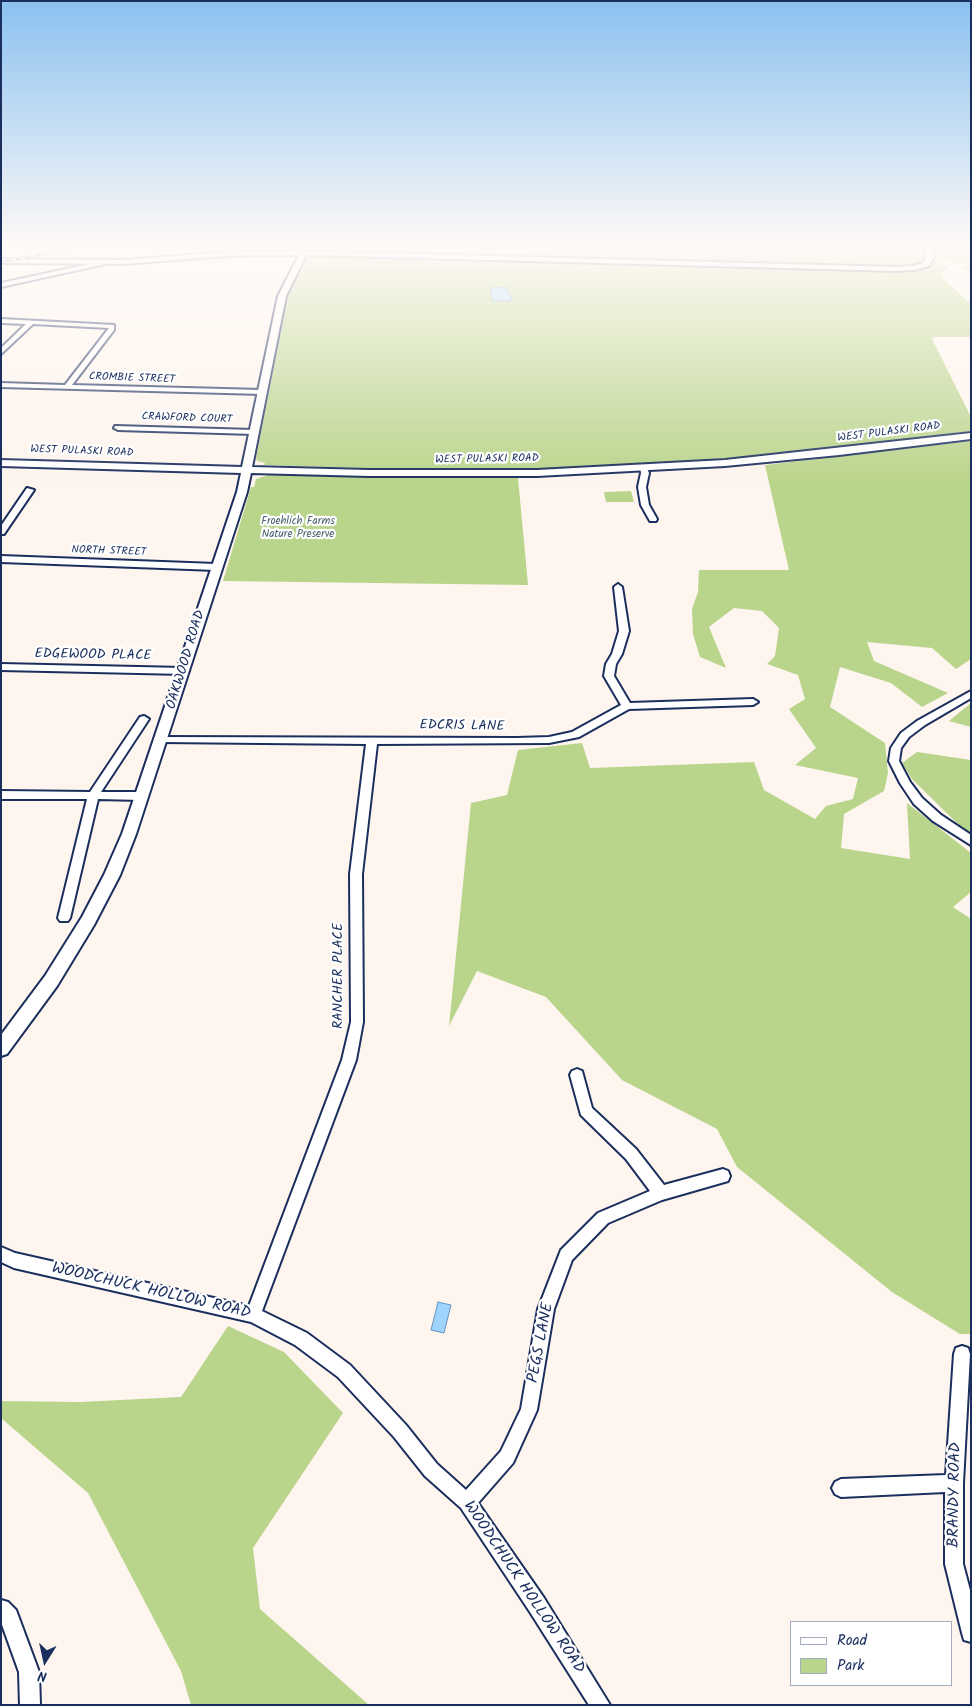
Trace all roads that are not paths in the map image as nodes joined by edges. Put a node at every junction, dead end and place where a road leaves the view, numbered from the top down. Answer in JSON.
{"nodes":[{"id":1,"x":28,"y":326,"type":"edge"},
{"id":2,"x":104,"y":326,"type":"edge"},
{"id":3,"x":276,"y":326,"type":"edge"},
{"id":4,"x":1,"y":352,"type":"edge"},
{"id":5,"x":1,"y":385,"type":"edge"},
{"id":6,"x":67,"y":387,"type":"junction"},
{"id":7,"x":262,"y":392,"type":"junction"},
{"id":8,"x":118,"y":428,"type":"dead end"},
{"id":9,"x":254,"y":432,"type":"junction"},
{"id":10,"x":971,"y":436,"type":"edge"},
{"id":11,"x":1,"y":463,"type":"edge"},
{"id":12,"x":643,"y":468,"type":"junction"},
{"id":13,"x":247,"y":470,"type":"junction"},
{"id":14,"x":30,"y":490,"type":"dead end"},
{"id":15,"x":653,"y":519,"type":"dead end"},
{"id":16,"x":1,"y":532,"type":"edge"},
{"id":17,"x":1,"y":559,"type":"edge"},
{"id":18,"x":216,"y":567,"type":"junction"},
{"id":19,"x":618,"y":587,"type":"dead end"},
{"id":20,"x":1,"y":667,"type":"edge"},
{"id":21,"x":184,"y":671,"type":"junction"},
{"id":22,"x":971,"y":694,"type":"edge"},
{"id":23,"x":753,"y":702,"type":"dead end"},
{"id":24,"x":627,"y":706,"type":"junction"},
{"id":25,"x":144,"y":719,"type":"dead end"},
{"id":26,"x":161,"y":740,"type":"junction"},
{"id":27,"x":372,"y":740,"type":"junction"},
{"id":28,"x":1,"y":796,"type":"edge"},
{"id":29,"x":93,"y":796,"type":"junction"},
{"id":30,"x":141,"y":796,"type":"junction"},
{"id":31,"x":971,"y":842,"type":"edge"},
{"id":32,"x":64,"y":918,"type":"dead end"},
{"id":33,"x":1,"y":1048,"type":"edge"},
{"id":34,"x":577,"y":1076,"type":"dead end"},
{"id":35,"x":723,"y":1176,"type":"dead end"},
{"id":36,"x":661,"y":1193,"type":"junction"},
{"id":37,"x":1,"y":1254,"type":"edge"},
{"id":38,"x":253,"y":1314,"type":"junction"},
{"id":39,"x":962,"y":1354,"type":"dead end"},
{"id":40,"x":954,"y":1483,"type":"junction"},
{"id":41,"x":841,"y":1488,"type":"dead end"},
{"id":42,"x":467,"y":1502,"type":"junction"},
{"id":43,"x":1,"y":1609,"type":"edge"},
{"id":44,"x":971,"y":1633,"type":"edge"},
{"id":45,"x":30,"y":1705,"type":"edge"},
{"id":46,"x":600,"y":1705,"type":"edge"}],
"edges":[{"from":1,"to":4,"type":"street"},
{"from":2,"to":6,"type":"street"},
{"from":3,"to":7,"type":"main road","name":"OAKWOOD ROAD"},
{"from":5,"to":6,"type":"street","name":"CROMBIE STREET"},
{"from":6,"to":7,"type":"street","name":"CROMBIE STREET"},
{"from":7,"to":9,"type":"main road","name":"OAKWOOD ROAD"},
{"from":8,"to":9,"type":"street","name":"CRAWFORD COURT"},
{"from":9,"to":13,"type":"main road","name":"OAKWOOD ROAD"},
{"from":10,"to":12,"type":"main road","name":"WEST PULASKI ROAD"},
{"from":11,"to":13,"type":"main road","name":"WEST PULASKI ROAD"},
{"from":12,"to":13,"type":"main road","name":"WEST PULASKI ROAD"},
{"from":12,"to":15,"type":"street"},
{"from":13,"to":18,"type":"main road","name":"OAKWOOD ROAD"},
{"from":14,"to":16,"type":"street"},
{"from":17,"to":18,"type":"street","name":"NORTH STREET"},
{"from":18,"to":21,"type":"main road","name":"OAKWOOD ROAD"},
{"from":19,"to":24,"type":"street"},
{"from":20,"to":21,"type":"street","name":"EDGEWOOD PLACE"},
{"from":21,"to":26,"type":"main road","name":"OAKWOOD ROAD"},
{"from":22,"to":31,"type":"street"},
{"from":23,"to":24,"type":"street","name":"EDCRIS LANE"},
{"from":24,"to":27,"type":"street","name":"EDCRIS LANE"},
{"from":25,"to":29,"type":"street"},
{"from":26,"to":27,"type":"street","name":"EDCRIS LANE"},
{"from":26,"to":30,"type":"main road","name":"OAKWOOD ROAD"},
{"from":27,"to":38,"type":"street","name":"RANCHER PLACE"},
{"from":28,"to":29,"type":"street"},
{"from":29,"to":30,"type":"street"},
{"from":29,"to":32,"type":"street"},
{"from":30,"to":33,"type":"main road","name":"OAKWOOD ROAD"},
{"from":34,"to":36,"type":"street"},
{"from":35,"to":36,"type":"street","name":"PEGS LANE"},
{"from":36,"to":42,"type":"street","name":"PEGS LANE"},
{"from":37,"to":38,"type":"street","name":"WOODCHUCK HOLLOW ROAD"},
{"from":38,"to":42,"type":"street","name":"WOODCHUCK HOLLOW ROAD"},
{"from":39,"to":40,"type":"street","name":"BRANDY ROAD"},
{"from":40,"to":41,"type":"street"},
{"from":40,"to":44,"type":"street","name":"BRANDY ROAD"},
{"from":42,"to":46,"type":"street","name":"WOODCHUCK HOLLOW ROAD"},
{"from":43,"to":45,"type":"street"}]}
